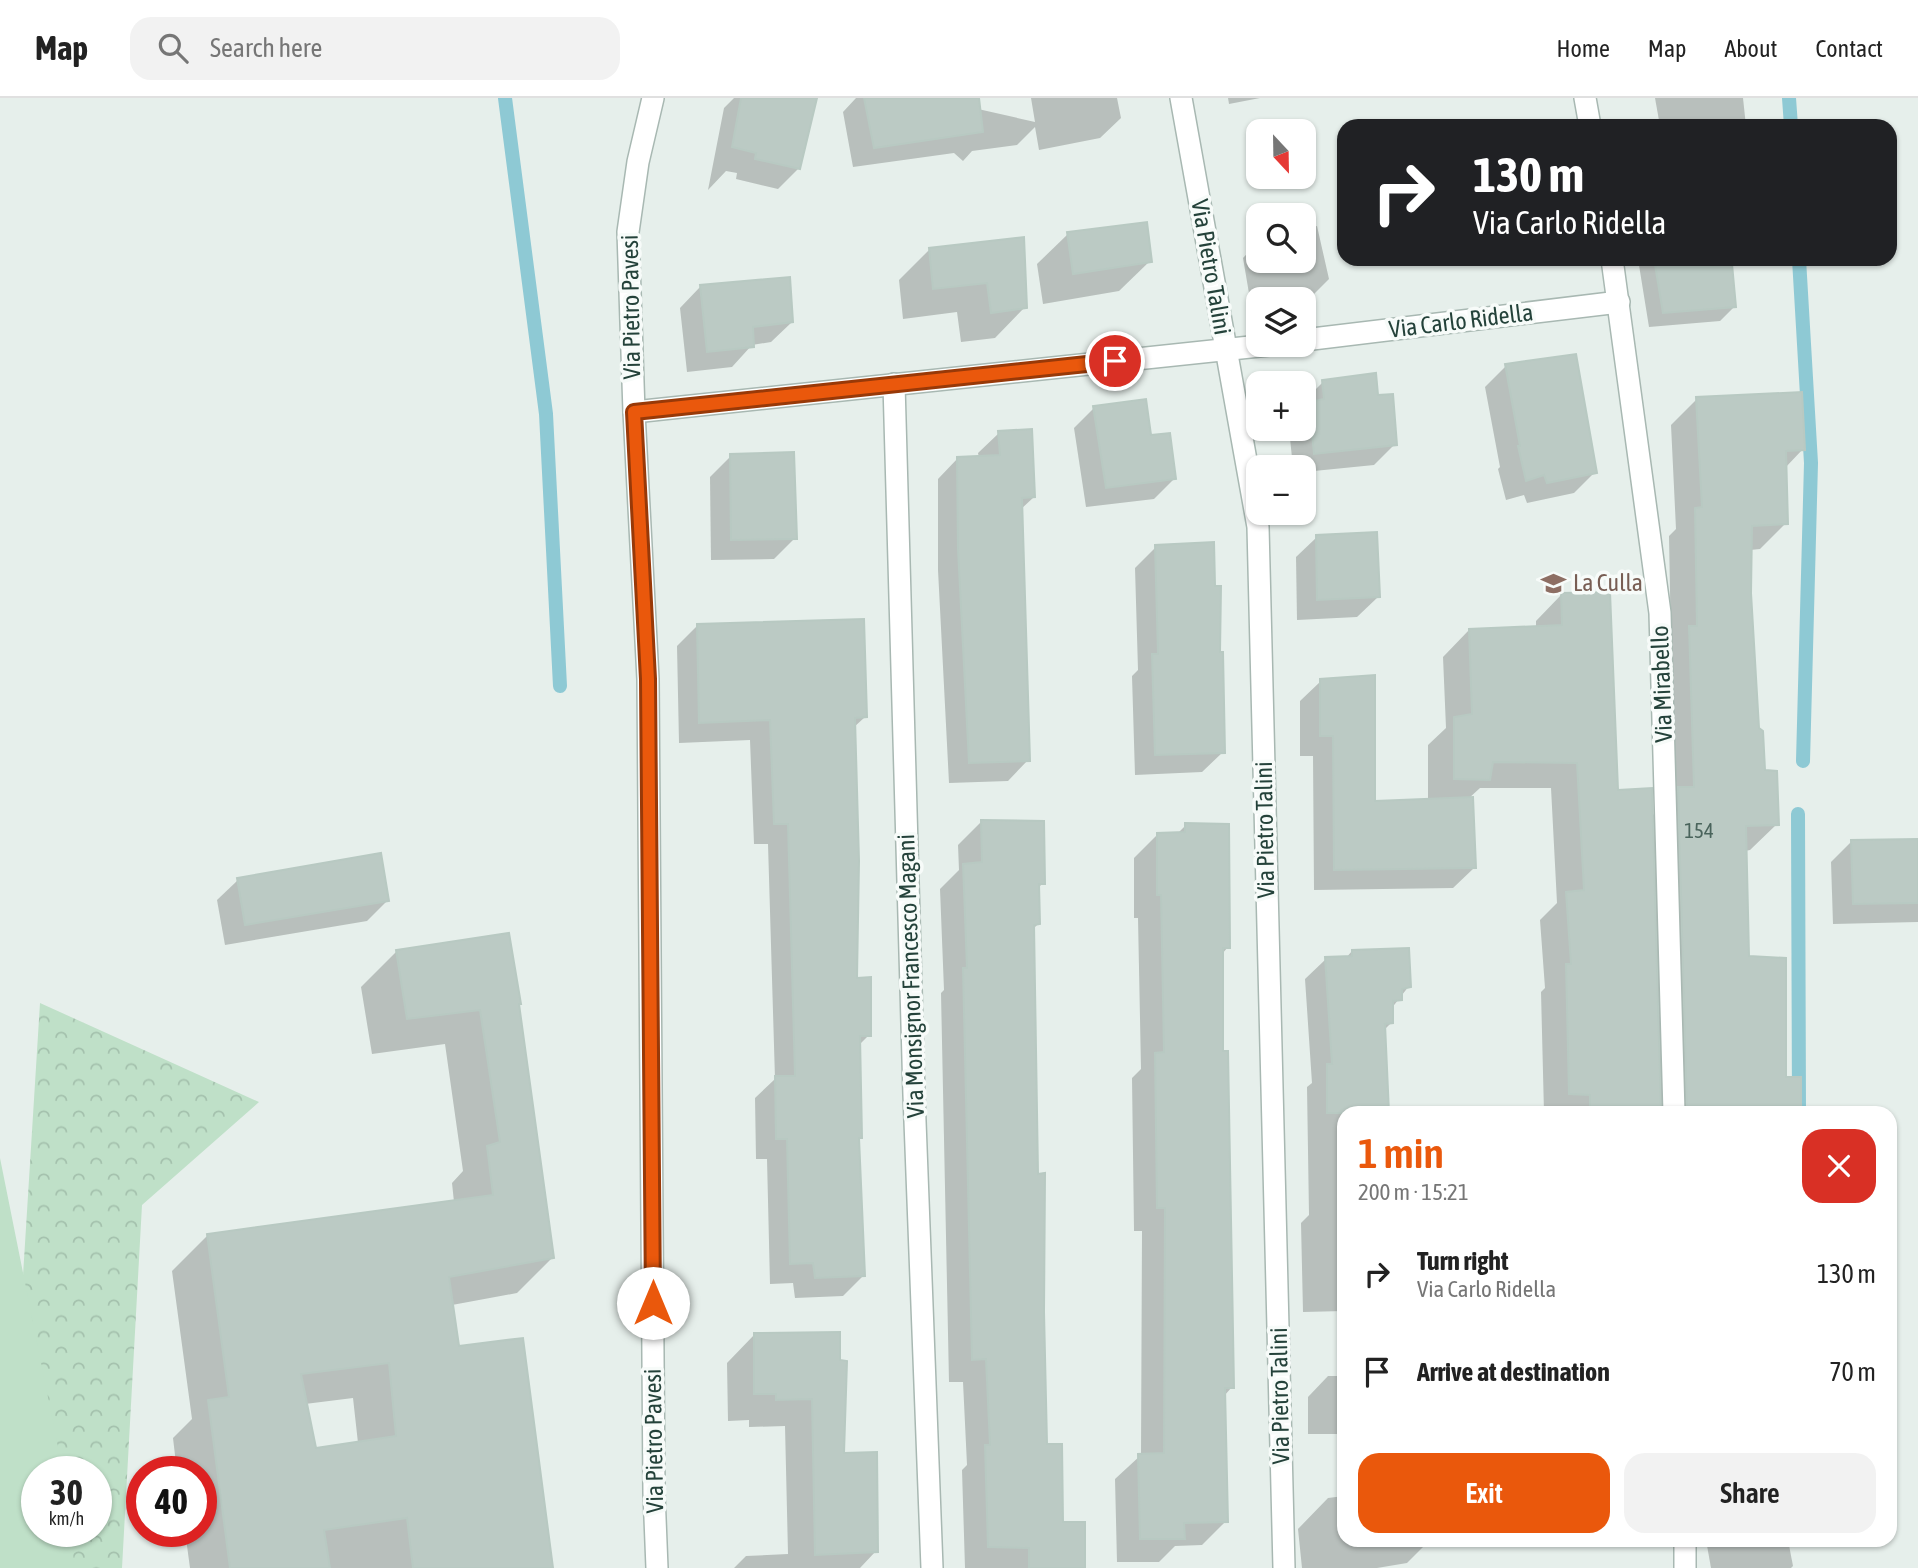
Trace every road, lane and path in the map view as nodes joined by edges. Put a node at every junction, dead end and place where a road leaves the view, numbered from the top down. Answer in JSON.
{"nodes":[{"id":1,"x":653,"y":98,"type":"edge"},
{"id":2,"x":1181,"y":98,"type":"edge"},
{"id":3,"x":1585,"y":98,"type":"edge"},
{"id":4,"x":1589,"y":119,"type":"edge"},
{"id":5,"x":1613,"y":266,"type":"edge"},
{"id":6,"x":1619,"y":302,"type":"junction"},
{"id":7,"x":1316,"y":340,"type":"edge"},
{"id":8,"x":1246,"y":348,"type":"edge"},
{"id":9,"x":1227,"y":350,"type":"junction"},
{"id":10,"x":894,"y":384,"type":"junction"},
{"id":11,"x":634,"y":412,"type":"junction"},
{"id":12,"x":1674,"y":1106,"type":"edge"},
{"id":13,"x":1685,"y":1547,"type":"edge"},
{"id":14,"x":657,"y":1568,"type":"edge"},
{"id":15,"x":932,"y":1568,"type":"edge"},
{"id":16,"x":1284,"y":1568,"type":"edge"},
{"id":17,"x":1685,"y":1568,"type":"edge"}],
"edges":[{"from":1,"to":11,"type":"street","name":"Via Pietro Pavesi"},
{"from":2,"to":9,"type":"street","name":"Via Pietro Talini"},
{"from":3,"to":4,"type":"street"},
{"from":5,"to":6,"type":"street","name":"Via Mirabello"},
{"from":6,"to":7,"type":"street","name":"Via Carlo Ridella"},
{"from":6,"to":12,"type":"street","name":"Via Mirabello"},
{"from":8,"to":9,"type":"street"},
{"from":9,"to":10,"type":"street"},
{"from":9,"to":16,"type":"street","name":"Via Pietro Talini"},
{"from":10,"to":11,"type":"street"},
{"from":10,"to":15,"type":"street","name":"Via Monsignor Francesco Magani"},
{"from":11,"to":14,"type":"street","name":"Via Pietro Pavesi"},
{"from":13,"to":17,"type":"street"}]}
